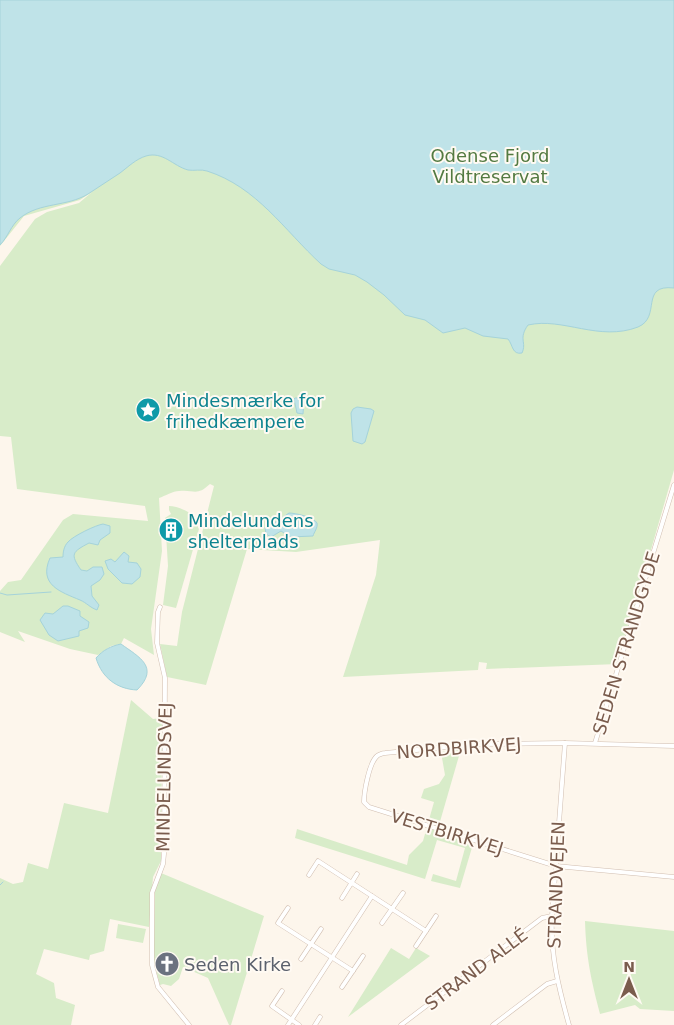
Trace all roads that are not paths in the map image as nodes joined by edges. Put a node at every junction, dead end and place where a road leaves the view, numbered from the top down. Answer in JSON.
{"nodes":[{"id":1,"x":674,"y":485,"type":"edge"},
{"id":2,"x":160,"y":607,"type":"dead end"},
{"id":3,"x":565,"y":743,"type":"junction"},
{"id":4,"x":595,"y":743,"type":"junction"},
{"id":5,"x":674,"y":746,"type":"edge"},
{"id":6,"x":368,"y":777,"type":"joint"},
{"id":7,"x":556,"y":866,"type":"junction"},
{"id":8,"x":357,"y":874,"type":"dead end"},
{"id":9,"x":309,"y":875,"type":"dead end"},
{"id":10,"x":674,"y":877,"type":"edge"},
{"id":11,"x":352,"y":883,"type":"junction"},
{"id":12,"x":403,"y":893,"type":"dead end"},
{"id":13,"x":372,"y":896,"type":"junction"},
{"id":14,"x":342,"y":898,"type":"dead end"},
{"id":15,"x":288,"y":908,"type":"dead end"},
{"id":16,"x":392,"y":909,"type":"junction"},
{"id":17,"x":436,"y":916,"type":"dead end"},
{"id":18,"x":552,"y":916,"type":"junction"},
{"id":19,"x":382,"y":924,"type":"dead end"},
{"id":20,"x":321,"y":929,"type":"dead end"},
{"id":21,"x":426,"y":931,"type":"junction"},
{"id":22,"x":311,"y":945,"type":"junction"},
{"id":23,"x":416,"y":946,"type":"dead end"},
{"id":24,"x":363,"y":956,"type":"dead end"},
{"id":25,"x":332,"y":958,"type":"junction"},
{"id":26,"x":301,"y":959,"type":"dead end"},
{"id":27,"x":353,"y":971,"type":"junction"},
{"id":28,"x":557,"y":981,"type":"junction"},
{"id":29,"x":342,"y":987,"type":"dead end"},
{"id":30,"x":282,"y":992,"type":"dead end"},
{"id":31,"x":320,"y":1017,"type":"dead end"},
{"id":32,"x":503,"y":1018,"type":"junction"},
{"id":33,"x":291,"y":1020,"type":"junction"},
{"id":34,"x":188,"y":1025,"type":"edge"},
{"id":35,"x":288,"y":1025,"type":"edge"},
{"id":36,"x":299,"y":1025,"type":"edge"},
{"id":37,"x":315,"y":1025,"type":"edge"},
{"id":38,"x":401,"y":1025,"type":"edge"},
{"id":39,"x":493,"y":1025,"type":"edge"},
{"id":40,"x":505,"y":1025,"type":"edge"},
{"id":41,"x":568,"y":1025,"type":"edge"}],
"edges":[{"from":1,"to":4,"type":"street","name":"SEDEN STRANDGYDE"},
{"from":2,"to":34,"type":"street","name":"MINDELUNDSVEJ"},
{"from":3,"to":4,"type":"street","name":"NORDBIRKVEJ"},
{"from":3,"to":6,"type":"street","name":"NORDBIRKVEJ"},
{"from":3,"to":7,"type":"street","name":"STRANDVEJEN"},
{"from":4,"to":5,"type":"street","name":"NORDBIRKVEJ"},
{"from":6,"to":7,"type":"street","name":"VESTBIRKVEJ"},
{"from":7,"to":10,"type":"street"},
{"from":7,"to":18,"type":"street","name":"STRANDVEJEN"},
{"from":8,"to":11,"type":"street"},
{"from":9,"to":11,"type":"street"},
{"from":11,"to":13,"type":"street"},
{"from":11,"to":14,"type":"street"},
{"from":12,"to":16,"type":"street"},
{"from":13,"to":16,"type":"street"},
{"from":13,"to":25,"type":"street"},
{"from":15,"to":22,"type":"street"},
{"from":16,"to":19,"type":"street"},
{"from":16,"to":21,"type":"street"},
{"from":17,"to":21,"type":"street"},
{"from":18,"to":28,"type":"street","name":"STRANDVEJEN"},
{"from":18,"to":38,"type":"street","name":"STRAND ALLÉ"},
{"from":20,"to":22,"type":"street"},
{"from":21,"to":23,"type":"street"},
{"from":22,"to":25,"type":"street"},
{"from":22,"to":26,"type":"street"},
{"from":24,"to":27,"type":"street"},
{"from":25,"to":27,"type":"street"},
{"from":25,"to":33,"type":"street"},
{"from":27,"to":29,"type":"street"},
{"from":28,"to":32,"type":"street"},
{"from":28,"to":41,"type":"street","name":"STRANDVEJEN"},
{"from":30,"to":33,"type":"street"},
{"from":31,"to":37,"type":"street"},
{"from":32,"to":39,"type":"street"},
{"from":32,"to":40,"type":"street"},
{"from":33,"to":35,"type":"street"},
{"from":33,"to":36,"type":"street"}]}
